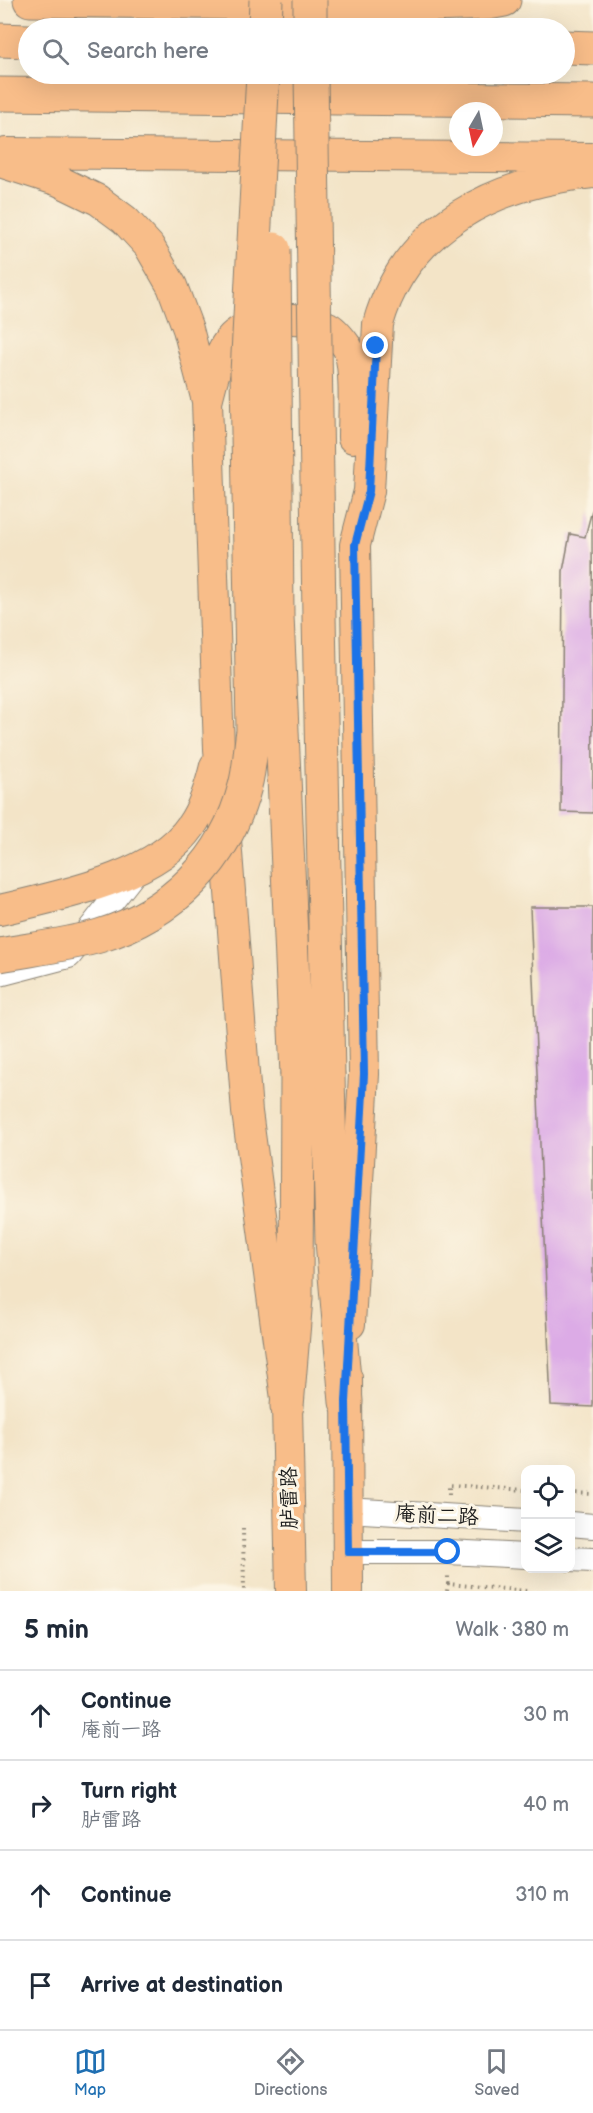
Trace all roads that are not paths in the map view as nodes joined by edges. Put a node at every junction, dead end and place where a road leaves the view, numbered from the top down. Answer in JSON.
{"nodes":[{"id":1,"x":30,"y":0,"type":"edge"},
{"id":2,"x":266,"y":0,"type":"edge"},
{"id":3,"x":272,"y":0,"type":"edge"},
{"id":4,"x":310,"y":0,"type":"edge"},
{"id":5,"x":504,"y":0,"type":"edge"},
{"id":6,"x":265,"y":18,"type":"edge"},
{"id":7,"x":272,"y":18,"type":"edge"},
{"id":8,"x":310,"y":18,"type":"edge"},
{"id":9,"x":0,"y":40,"type":"edge"},
{"id":10,"x":18,"y":41,"type":"edge"},
{"id":11,"x":575,"y":47,"type":"edge"},
{"id":12,"x":593,"y":48,"type":"edge"},
{"id":13,"x":262,"y":84,"type":"edge"},
{"id":14,"x":273,"y":84,"type":"edge"},
{"id":15,"x":311,"y":84,"type":"edge"},
{"id":16,"x":0,"y":94,"type":"edge"},
{"id":17,"x":593,"y":101,"type":"edge"},
{"id":18,"x":0,"y":152,"type":"edge"},
{"id":19,"x":593,"y":158,"type":"edge"},
{"id":20,"x":0,"y":162,"type":"edge"},
{"id":21,"x":593,"y":173,"type":"edge"},
{"id":22,"x":207,"y":401,"type":"junction"},
{"id":23,"x":355,"y":545,"type":"junction"},
{"id":24,"x":219,"y":749,"type":"junction"},
{"id":25,"x":140,"y":866,"type":"junction"},
{"id":26,"x":0,"y":910,"type":"edge"},
{"id":27,"x":0,"y":955,"type":"edge"},
{"id":28,"x":0,"y":974,"type":"edge"},
{"id":29,"x":313,"y":1075,"type":"junction"},
{"id":30,"x":346,"y":1402,"type":"junction"},
{"id":31,"x":287,"y":1406,"type":"junction"},
{"id":32,"x":347,"y":1510,"type":"junction"},
{"id":33,"x":521,"y":1521,"type":"edge"},
{"id":34,"x":575,"y":1524,"type":"edge"},
{"id":35,"x":593,"y":1526,"type":"edge"},
{"id":36,"x":348,"y":1552,"type":"junction"},
{"id":37,"x":521,"y":1556,"type":"edge"},
{"id":38,"x":575,"y":1558,"type":"edge"},
{"id":39,"x":593,"y":1560,"type":"edge"},
{"id":40,"x":291,"y":1591,"type":"edge"},
{"id":41,"x":348,"y":1591,"type":"edge"}],
"edges":[{"from":1,"to":5,"type":"highway"},
{"from":2,"to":6,"type":"highway","bridge":true},
{"from":3,"to":7,"type":"highway"},
{"from":4,"to":8,"type":"highway","bridge":true},
{"from":9,"to":10,"type":"highway"},
{"from":11,"to":12,"type":"highway"},
{"from":13,"to":27,"type":"highway","bridge":true},
{"from":14,"to":29,"type":"highway","bridge":true},
{"from":15,"to":29,"type":"highway","bridge":true},
{"from":16,"to":17,"type":"highway"},
{"from":18,"to":19,"type":"main road"},
{"from":20,"to":22,"type":"main road"},
{"from":21,"to":23,"type":"main road"},
{"from":22,"to":23,"type":"main road"},
{"from":22,"to":24,"type":"main road"},
{"from":23,"to":30,"type":"main road"},
{"from":24,"to":25,"type":"main road"},
{"from":24,"to":31,"type":"main road","name":"胪雷路"},
{"from":25,"to":26,"type":"main road"},
{"from":25,"to":28,"type":"street"},
{"from":29,"to":30,"type":"highway"},
{"from":29,"to":31,"type":"highway"},
{"from":30,"to":32,"type":"main road"},
{"from":31,"to":40,"type":"main road","name":"胪雷路"},
{"from":32,"to":33,"type":"street","name":"庵前二路"},
{"from":32,"to":36,"type":"main road"},
{"from":34,"to":35,"type":"street"},
{"from":36,"to":37,"type":"street"},
{"from":36,"to":41,"type":"main road"},
{"from":38,"to":39,"type":"street"}]}
